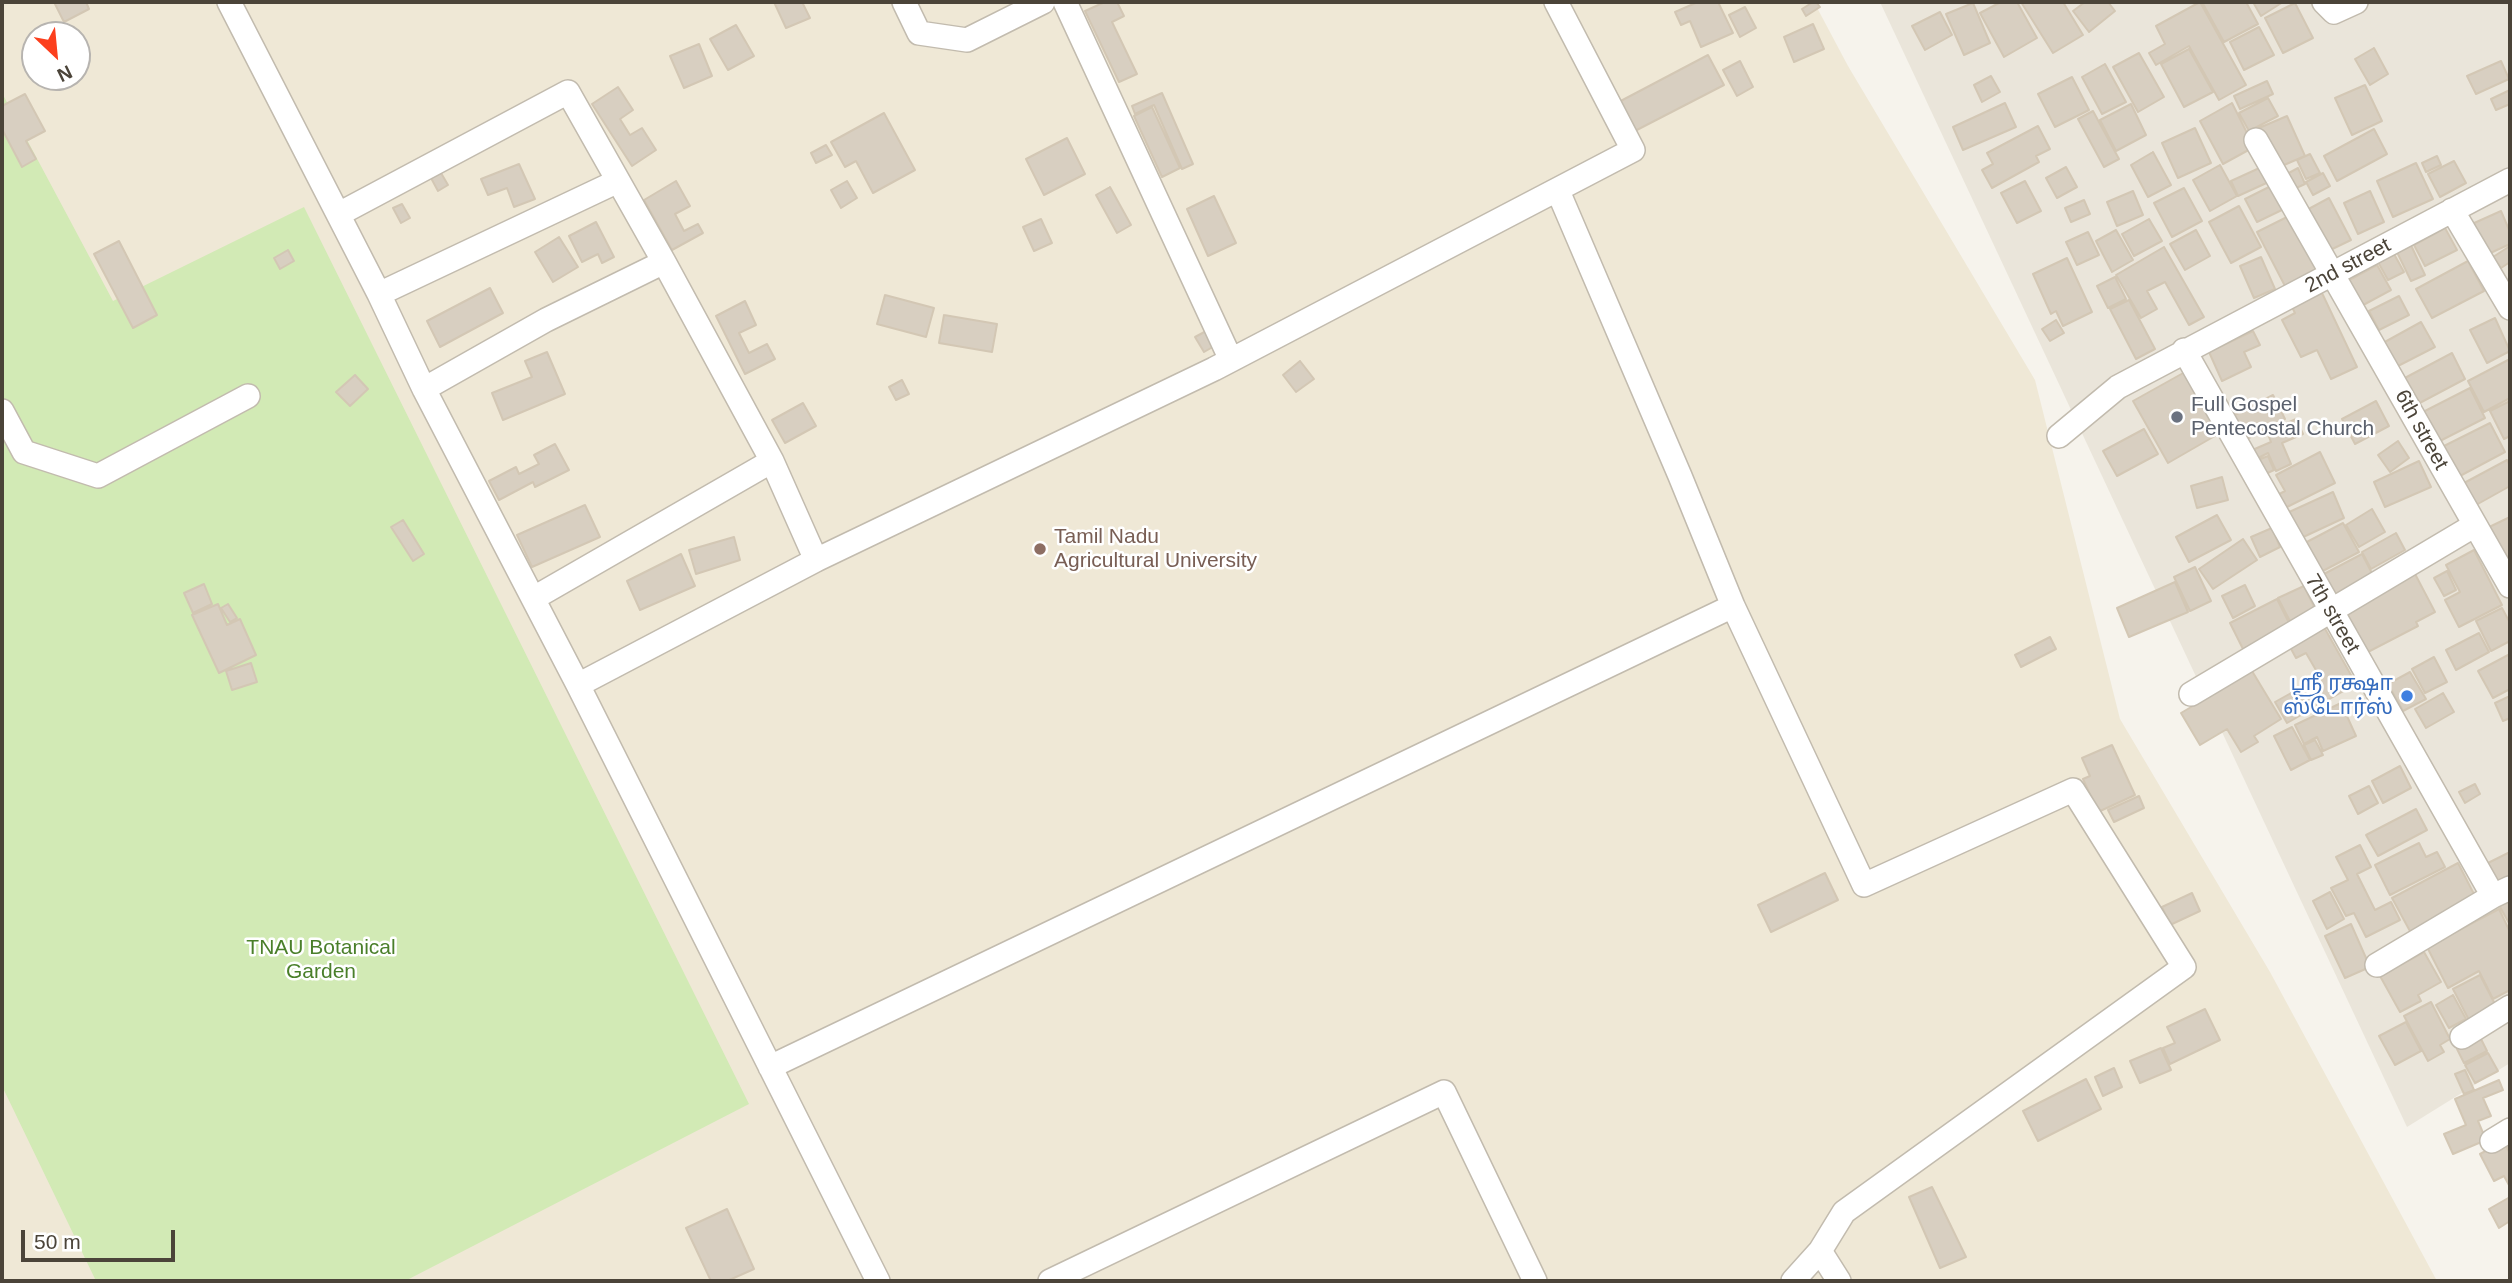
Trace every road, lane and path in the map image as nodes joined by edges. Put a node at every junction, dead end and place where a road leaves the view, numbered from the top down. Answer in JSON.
{"nodes":[{"id":1,"x":229,"y":2,"type":"edge"},
{"id":2,"x":904,"y":2,"type":"edge"},
{"id":3,"x":1043,"y":2,"type":"edge"},
{"id":4,"x":1065,"y":2,"type":"edge"},
{"id":5,"x":1556,"y":2,"type":"edge"},
{"id":6,"x":2324,"y":2,"type":"edge"},
{"id":7,"x":2356,"y":2,"type":"edge"},
{"id":8,"x":2256,"y":140,"type":"dead end"},
{"id":9,"x":2510,"y":180,"type":"edge"},
{"id":10,"x":618,"y":181,"type":"junction"},
{"id":11,"x":1558,"y":191,"type":"junction"},
{"id":12,"x":2452,"y":210,"type":"junction"},
{"id":13,"x":338,"y":214,"type":"junction"},
{"id":14,"x":664,"y":262,"type":"junction"},
{"id":15,"x":2333,"y":274,"type":"junction"},
{"id":16,"x":379,"y":294,"type":"junction"},
{"id":17,"x":2510,"y":308,"type":"edge"},
{"id":18,"x":2184,"y":350,"type":"junction"},
{"id":19,"x":1231,"y":360,"type":"junction"},
{"id":20,"x":424,"y":389,"type":"junction"},
{"id":21,"x":248,"y":396,"type":"dead end"},
{"id":22,"x":2,"y":411,"type":"edge"},
{"id":23,"x":2059,"y":436,"type":"dead end"},
{"id":24,"x":772,"y":461,"type":"junction"},
{"id":25,"x":2474,"y":525,"type":"junction"},
{"id":26,"x":816,"y":560,"type":"junction"},
{"id":27,"x":2510,"y":586,"type":"edge"},
{"id":28,"x":534,"y":598,"type":"junction"},
{"id":29,"x":1733,"y":606,"type":"junction"},
{"id":30,"x":2330,"y":611,"type":"junction"},
{"id":31,"x":578,"y":685,"type":"junction"},
{"id":32,"x":2191,"y":694,"type":"dead end"},
{"id":33,"x":2502,"y":892,"type":"edge"},
{"id":34,"x":2377,"y":965,"type":"dead end"},
{"id":35,"x":2510,"y":1007,"type":"edge"},
{"id":36,"x":2462,"y":1037,"type":"dead end"},
{"id":37,"x":770,"y":1067,"type":"junction"},
{"id":38,"x":1820,"y":1251,"type":"junction"},
{"id":39,"x":878,"y":1281,"type":"edge"},
{"id":40,"x":1050,"y":1281,"type":"edge"},
{"id":41,"x":1535,"y":1281,"type":"edge"},
{"id":42,"x":1793,"y":1281,"type":"edge"},
{"id":43,"x":1839,"y":1281,"type":"edge"}],
"edges":[{"from":1,"to":13,"type":"street"},
{"from":2,"to":3,"type":"street"},
{"from":4,"to":19,"type":"street"},
{"from":5,"to":11,"type":"street"},
{"from":6,"to":7,"type":"street"},
{"from":8,"to":15,"type":"street","name":"6th street"},
{"from":9,"to":12,"type":"street","name":"2nd street"},
{"from":10,"to":13,"type":"street"},
{"from":10,"to":14,"type":"street"},
{"from":10,"to":16,"type":"street"},
{"from":11,"to":19,"type":"street"},
{"from":11,"to":29,"type":"street"},
{"from":12,"to":15,"type":"street","name":"2nd street"},
{"from":12,"to":17,"type":"street"},
{"from":13,"to":16,"type":"street"},
{"from":14,"to":20,"type":"street"},
{"from":14,"to":24,"type":"street"},
{"from":15,"to":18,"type":"street","name":"2nd street"},
{"from":15,"to":25,"type":"street","name":"6th street"},
{"from":16,"to":20,"type":"street"},
{"from":18,"to":23,"type":"street","name":"2nd street"},
{"from":18,"to":30,"type":"street","name":"7th street"},
{"from":19,"to":26,"type":"street"},
{"from":20,"to":28,"type":"street"},
{"from":21,"to":22,"type":"street"},
{"from":24,"to":26,"type":"street"},
{"from":24,"to":28,"type":"street"},
{"from":25,"to":27,"type":"street","name":"6th street"},
{"from":25,"to":30,"type":"street"},
{"from":26,"to":31,"type":"street"},
{"from":28,"to":31,"type":"street"},
{"from":29,"to":37,"type":"street"},
{"from":29,"to":38,"type":"street"},
{"from":30,"to":32,"type":"street"},
{"from":30,"to":33,"type":"street","name":"7th street"},
{"from":31,"to":37,"type":"street"},
{"from":33,"to":34,"type":"street"},
{"from":35,"to":36,"type":"street"},
{"from":37,"to":39,"type":"street"},
{"from":38,"to":42,"type":"street"},
{"from":38,"to":43,"type":"street"},
{"from":40,"to":41,"type":"street"}]}
